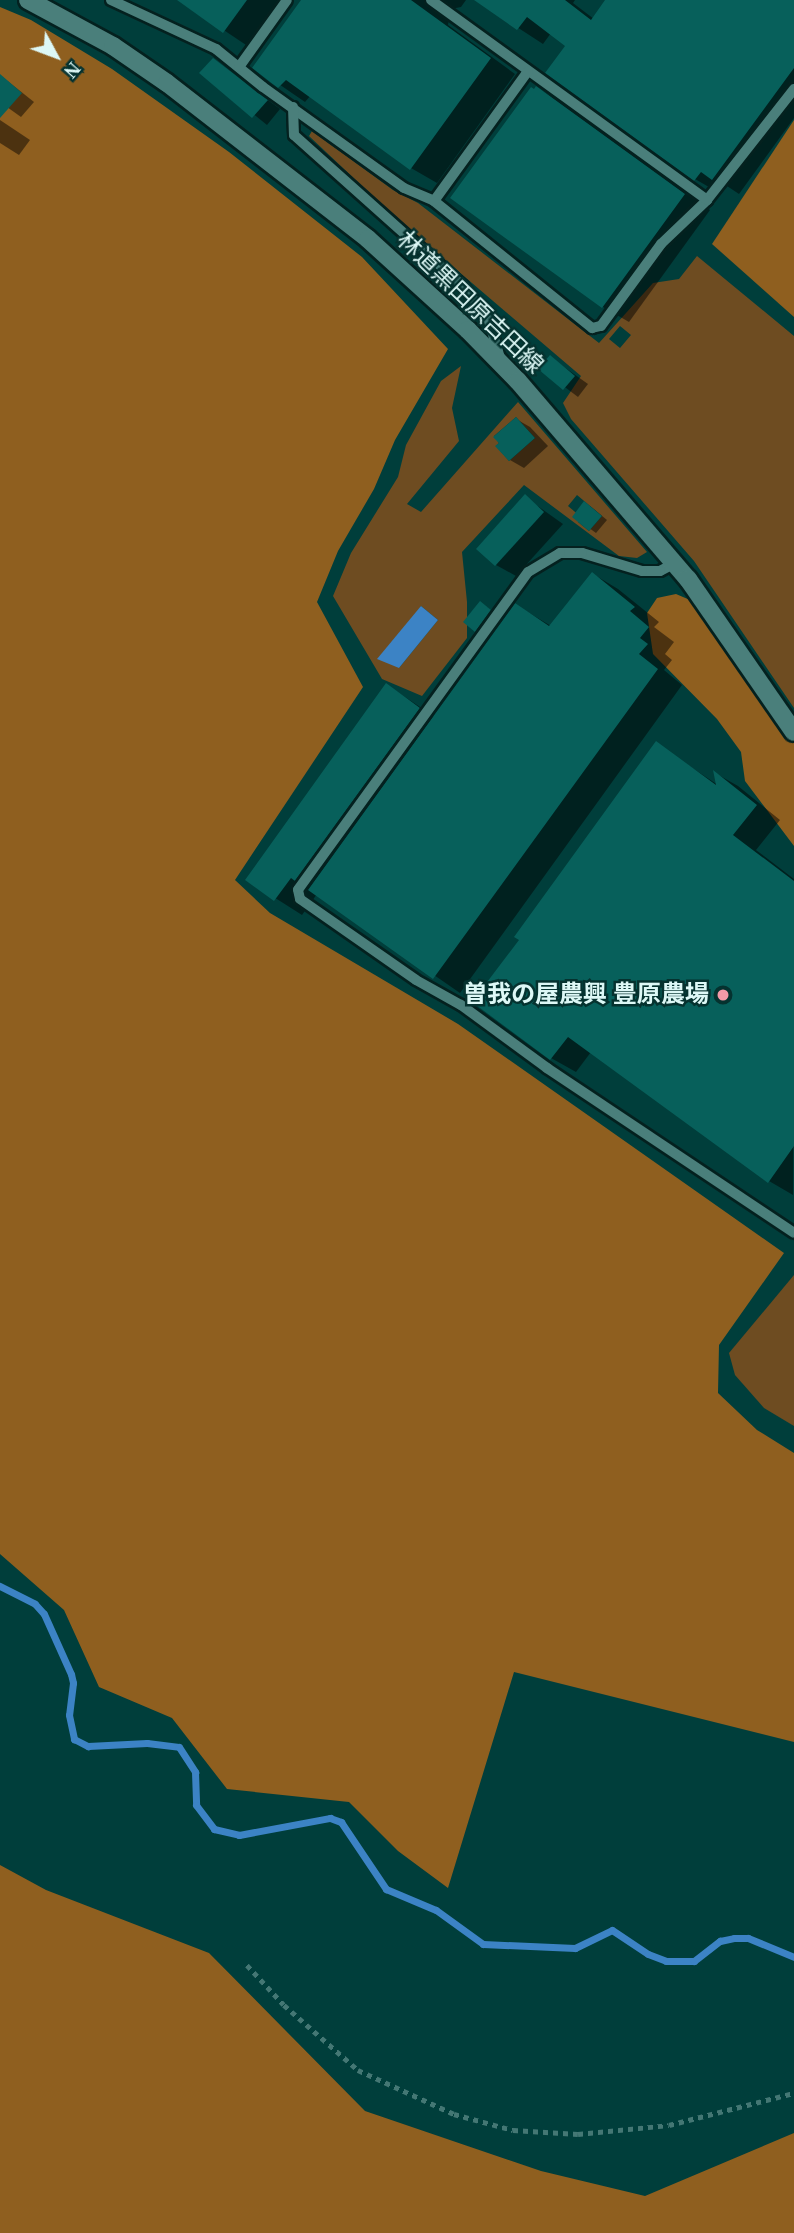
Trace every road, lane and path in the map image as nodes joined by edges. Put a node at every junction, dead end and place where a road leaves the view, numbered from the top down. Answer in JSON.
{"nodes":[{"id":1,"x":28,"y":0,"type":"edge"},
{"id":2,"x":111,"y":0,"type":"edge"},
{"id":3,"x":287,"y":0,"type":"edge"},
{"id":4,"x":431,"y":0,"type":"edge"},
{"id":5,"x":239,"y":67,"type":"junction"},
{"id":6,"x":528,"y":71,"type":"junction"},
{"id":7,"x":794,"y":89,"type":"edge"},
{"id":8,"x":293,"y":107,"type":"junction"},
{"id":9,"x":707,"y":200,"type":"junction"},
{"id":10,"x":433,"y":201,"type":"junction"},
{"id":11,"x":502,"y":364,"type":"junction"},
{"id":12,"x":674,"y":563,"type":"junction"},
{"id":13,"x":794,"y":732,"type":"edge"},
{"id":14,"x":794,"y":1233,"type":"edge"},
{"id":15,"x":247,"y":1965,"type":"dead end"},
{"id":16,"x":794,"y":2093,"type":"edge"}],
"edges":[{"from":1,"to":11,"type":"street","name":"林道黒田原吉田線"},
{"from":2,"to":5,"type":"lane"},
{"from":3,"to":5,"type":"lane"},
{"from":4,"to":6,"type":"lane"},
{"from":5,"to":8,"type":"lane"},
{"from":6,"to":9,"type":"lane"},
{"from":6,"to":10,"type":"lane"},
{"from":7,"to":9,"type":"lane"},
{"from":8,"to":10,"type":"lane"},
{"from":8,"to":11,"type":"lane"},
{"from":9,"to":10,"type":"lane"},
{"from":11,"to":12,"type":"street","name":"林道黒田原吉田線"},
{"from":12,"to":13,"type":"street","name":"林道黒田原吉田線"},
{"from":12,"to":14,"type":"lane"},
{"from":15,"to":16,"type":"path"}]}
